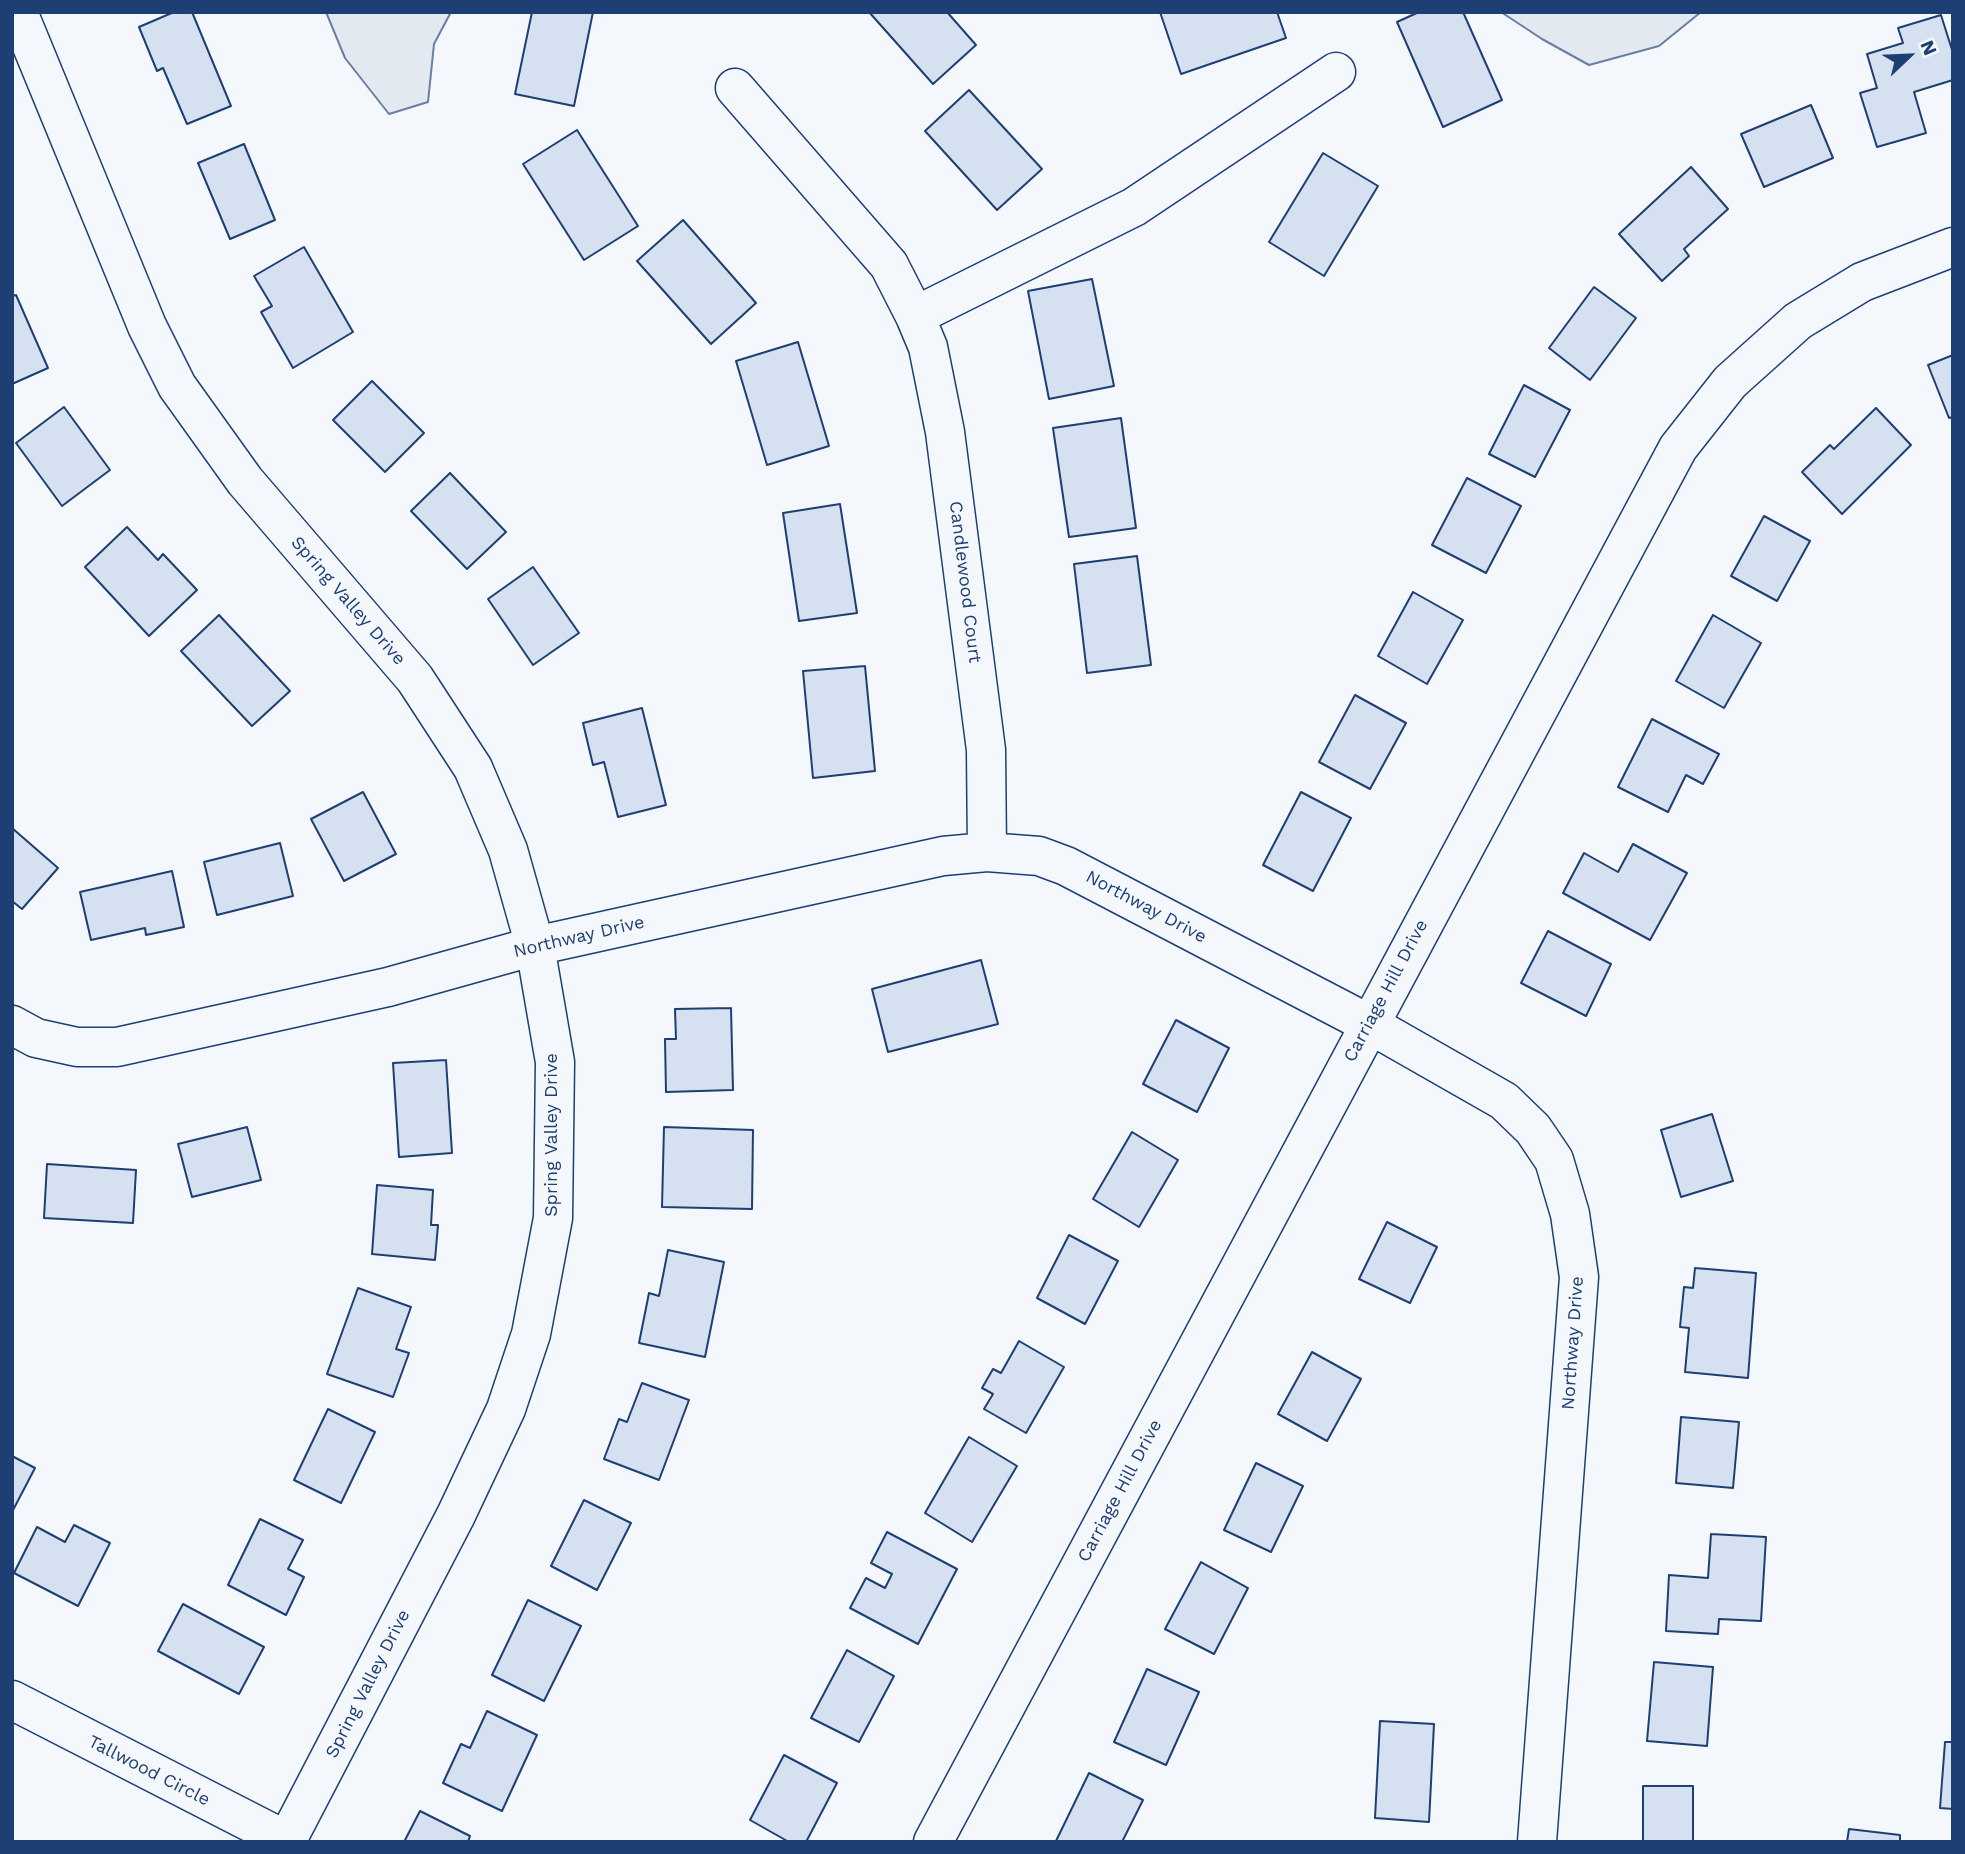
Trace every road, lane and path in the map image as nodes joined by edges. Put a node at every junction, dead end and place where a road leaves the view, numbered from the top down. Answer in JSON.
{"nodes":[{"id":1,"x":18,"y":12,"type":"edge"},
{"id":2,"x":1336,"y":72,"type":"dead end"},
{"id":3,"x":736,"y":88,"type":"dead end"},
{"id":4,"x":1953,"y":247,"type":"edge"},
{"id":5,"x":915,"y":316,"type":"junction"},
{"id":6,"x":986,"y":852,"type":"junction"},
{"id":7,"x":535,"y":946,"type":"junction"},
{"id":8,"x":1369,"y":1024,"type":"junction"},
{"id":9,"x":12,"y":1025,"type":"edge"},
{"id":10,"x":12,"y":1700,"type":"edge"},
{"id":11,"x":286,"y":1842,"type":"edge"},
{"id":12,"x":933,"y":1842,"type":"edge"},
{"id":13,"x":1537,"y":1842,"type":"edge"}],
"edges":[{"from":1,"to":7,"type":"street","name":"Spring Valley Drive"},
{"from":2,"to":5,"type":"street"},
{"from":3,"to":5,"type":"street","name":"Candlewood Court"},
{"from":4,"to":8,"type":"street","name":"Carriage Hill Drive"},
{"from":5,"to":6,"type":"street","name":"Candlewood Court"},
{"from":6,"to":7,"type":"street","name":"Northway Drive"},
{"from":6,"to":8,"type":"street","name":"Northway Drive"},
{"from":7,"to":9,"type":"street","name":"Northway Drive"},
{"from":7,"to":11,"type":"street","name":"Spring Valley Drive"},
{"from":8,"to":12,"type":"street","name":"Carriage Hill Drive"},
{"from":8,"to":13,"type":"street","name":"Northway Drive"},
{"from":10,"to":11,"type":"street","name":"Tallwood Circle"}]}
